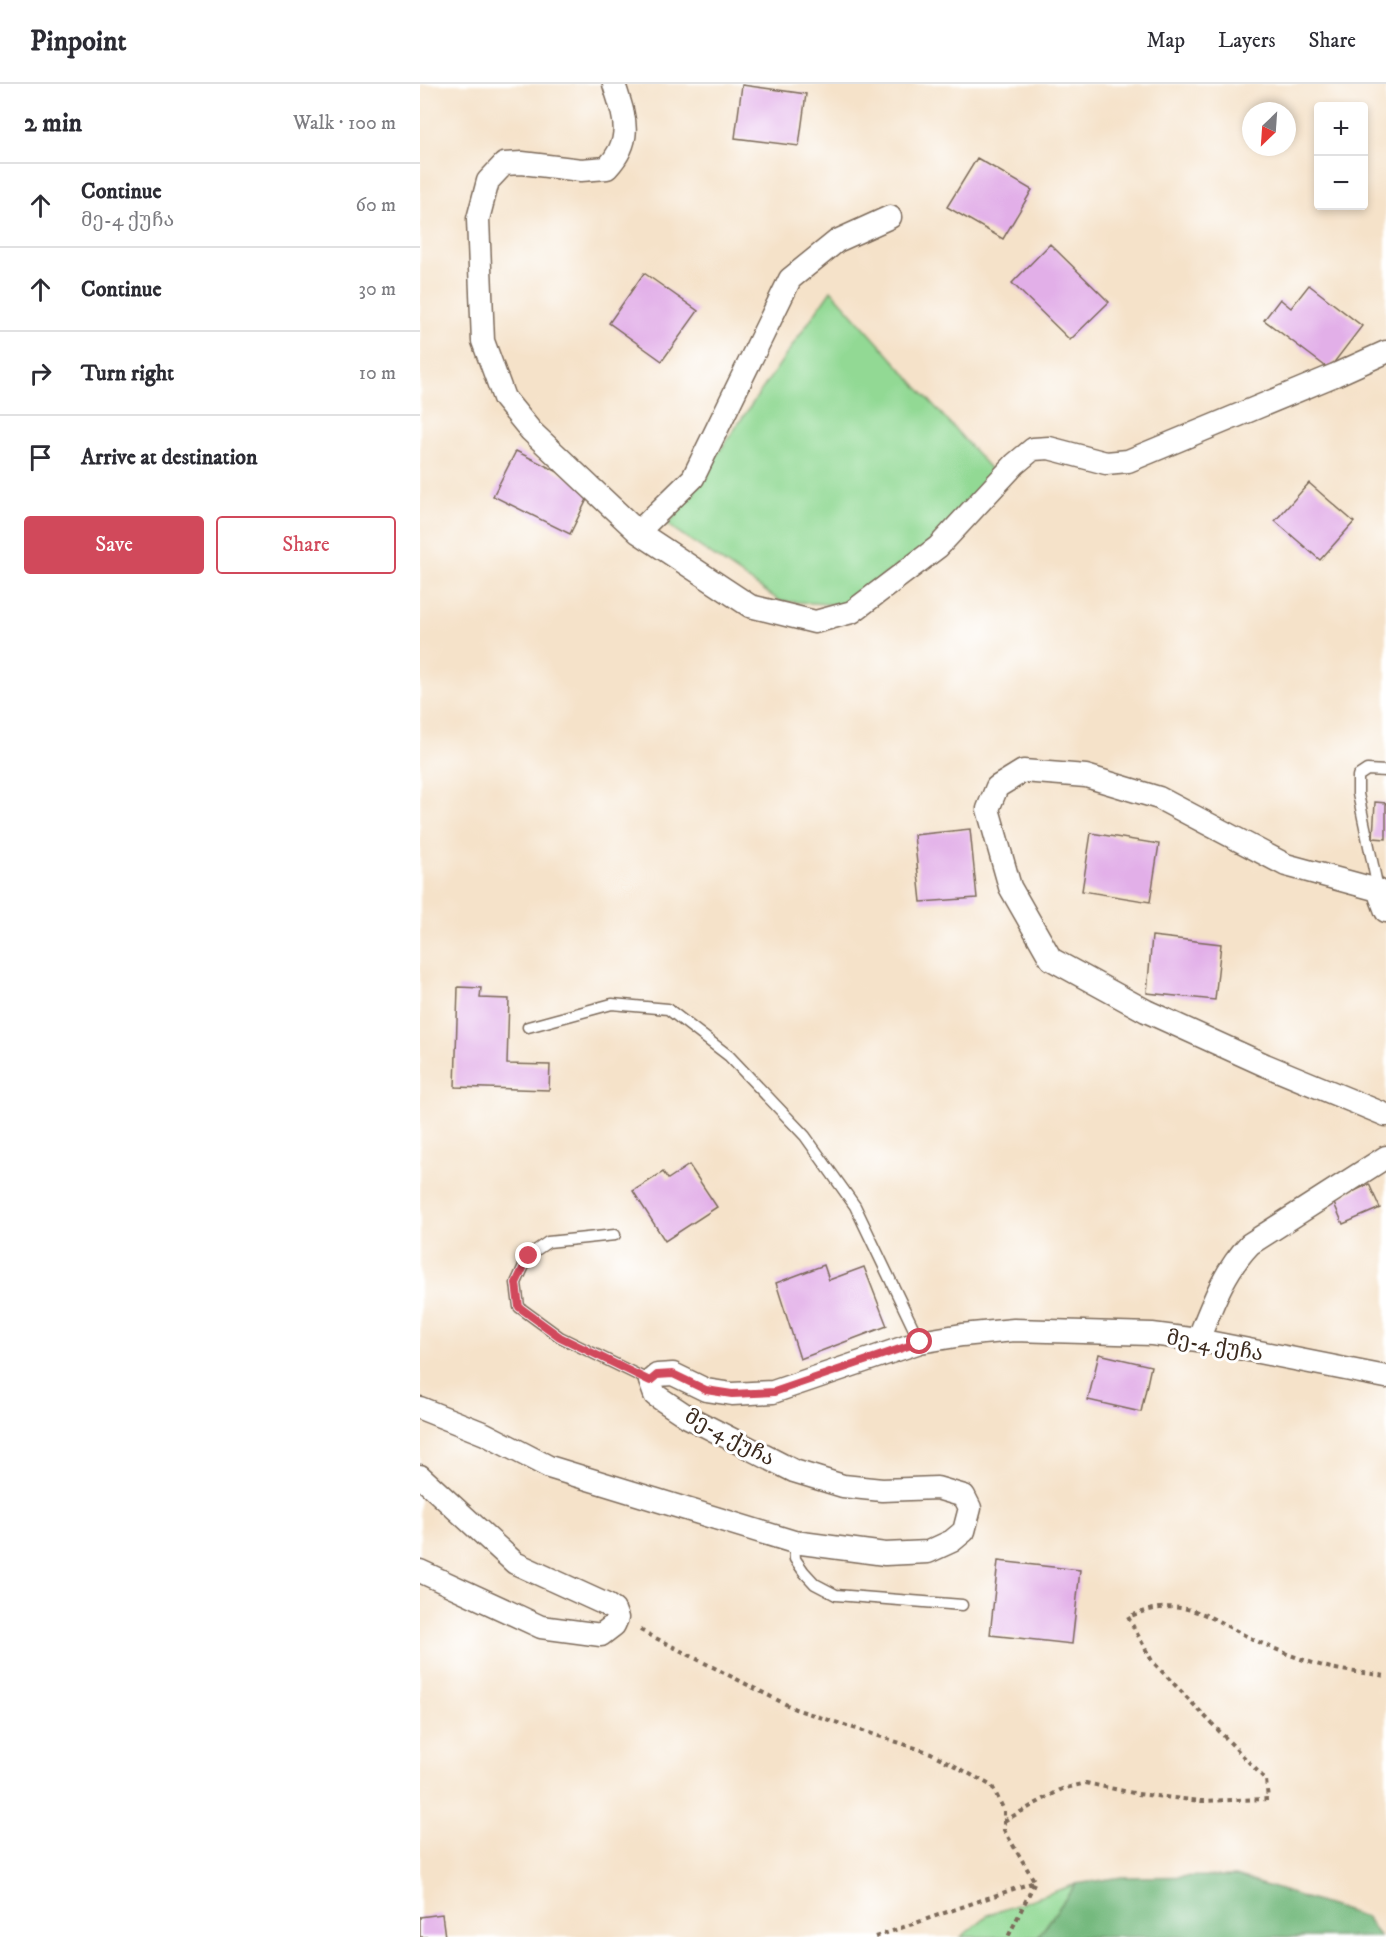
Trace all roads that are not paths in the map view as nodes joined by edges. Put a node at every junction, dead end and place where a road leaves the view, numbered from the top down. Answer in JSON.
{"nodes":[{"id":1,"x":614,"y":84,"type":"edge"},
{"id":2,"x":890,"y":217,"type":"dead end"},
{"id":3,"x":1386,"y":352,"type":"edge"},
{"id":4,"x":638,"y":532,"type":"junction"},
{"id":5,"x":1386,"y":771,"type":"edge"},
{"id":6,"x":1382,"y":900,"type":"edge"},
{"id":7,"x":528,"y":1027,"type":"dead end"},
{"id":8,"x":1386,"y":1115,"type":"edge"},
{"id":9,"x":1386,"y":1157,"type":"edge"},
{"id":10,"x":615,"y":1235,"type":"dead end"},
{"id":11,"x":1198,"y":1340,"type":"junction"},
{"id":12,"x":920,"y":1342,"type":"junction"},
{"id":13,"x":1386,"y":1377,"type":"edge"},
{"id":14,"x":650,"y":1381,"type":"junction"},
{"id":15,"x":420,"y":1408,"type":"edge"},
{"id":16,"x":420,"y":1476,"type":"edge"},
{"id":17,"x":794,"y":1542,"type":"junction"},
{"id":18,"x":420,"y":1570,"type":"edge"},
{"id":19,"x":962,"y":1605,"type":"dead end"}],
"edges":[{"from":1,"to":4,"type":"street"},
{"from":2,"to":4,"type":"street"},
{"from":3,"to":4,"type":"street"},
{"from":5,"to":6,"type":"lane"},
{"from":6,"to":8,"type":"street"},
{"from":7,"to":12,"type":"lane"},
{"from":9,"to":11,"type":"street"},
{"from":10,"to":14,"type":"lane"},
{"from":11,"to":12,"type":"street","name":"მე-4 ქუჩა"},
{"from":11,"to":13,"type":"street","name":"მე-4 ქუჩა"},
{"from":12,"to":14,"type":"street","name":"მე-4 ქუჩა"},
{"from":14,"to":17,"type":"street","name":"მე-4 ქუჩა"},
{"from":15,"to":17,"type":"street","name":"მე-4 ქუჩა"},
{"from":16,"to":18,"type":"street"},
{"from":17,"to":19,"type":"lane"}]}
